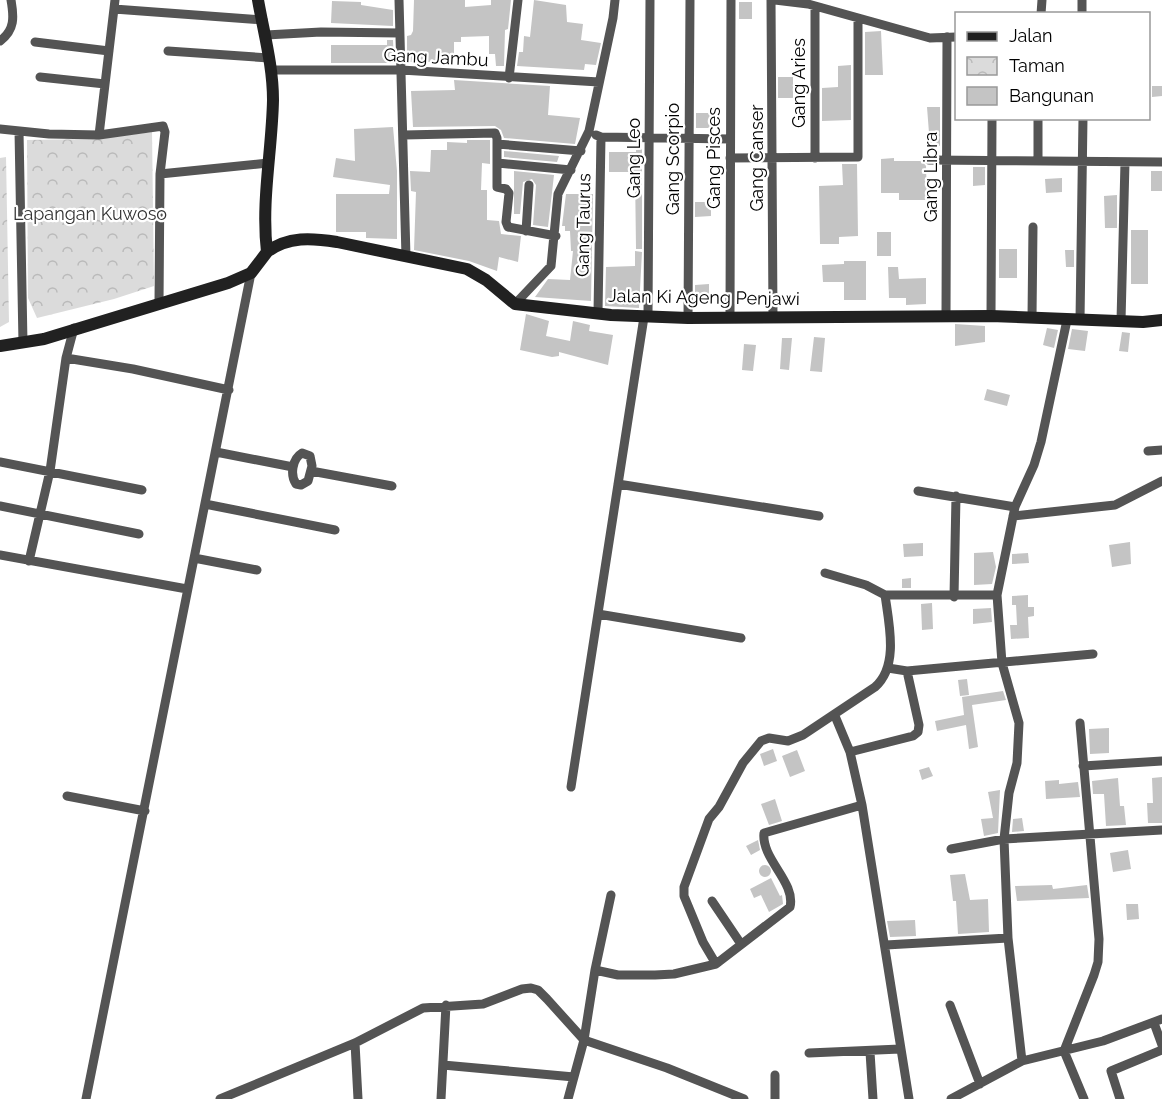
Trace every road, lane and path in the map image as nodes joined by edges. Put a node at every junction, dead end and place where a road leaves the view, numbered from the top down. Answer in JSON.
{"nodes":[{"id":1,"x":11,"y":0,"type":"edge"},
{"id":2,"x":258,"y":0,"type":"edge"},
{"id":3,"x":399,"y":0,"type":"edge"},
{"id":4,"x":518,"y":0,"type":"edge"},
{"id":5,"x":615,"y":0,"type":"edge"},
{"id":6,"x":650,"y":0,"type":"edge"},
{"id":7,"x":690,"y":0,"type":"edge"},
{"id":8,"x":731,"y":0,"type":"edge"},
{"id":9,"x":773,"y":0,"type":"edge"},
{"id":10,"x":810,"y":4,"type":"edge"},
{"id":11,"x":115,"y":5,"type":"edge"},
{"id":12,"x":263,"y":20,"type":"junction"},
{"id":13,"x":858,"y":20,"type":"junction"},
{"id":14,"x":399,"y":33,"type":"junction"},
{"id":15,"x":266,"y":35,"type":"junction"},
{"id":16,"x":952,"y":37,"type":"edge"},
{"id":17,"x":0,"y":41,"type":"edge"},
{"id":18,"x":34,"y":42,"type":"dead end"},
{"id":19,"x":109,"y":51,"type":"junction"},
{"id":20,"x":168,"y":51,"type":"dead end"},
{"id":21,"x":270,"y":64,"type":"junction"},
{"id":22,"x":401,"y":70,"type":"junction"},
{"id":23,"x":40,"y":77,"type":"dead end"},
{"id":24,"x":509,"y":78,"type":"junction"},
{"id":25,"x":599,"y":82,"type":"junction"},
{"id":26,"x":105,"y":84,"type":"junction"},
{"id":27,"x":992,"y":120,"type":"edge"},
{"id":28,"x":1038,"y":120,"type":"edge"},
{"id":29,"x":1083,"y":120,"type":"edge"},
{"id":30,"x":0,"y":129,"type":"edge"},
{"id":31,"x":19,"y":131,"type":"junction"},
{"id":32,"x":589,"y":131,"type":"junction"},
{"id":33,"x":99,"y":135,"type":"junction"},
{"id":34,"x":404,"y":135,"type":"junction"},
{"id":35,"x":601,"y":137,"type":"junction"},
{"id":36,"x":650,"y":137,"type":"junction"},
{"id":37,"x":689,"y":139,"type":"junction"},
{"id":38,"x":730,"y":139,"type":"junction"},
{"id":39,"x":497,"y":144,"type":"junction"},
{"id":40,"x":580,"y":152,"type":"junction"},
{"id":41,"x":730,"y":158,"type":"junction"},
{"id":42,"x":772,"y":158,"type":"junction"},
{"id":43,"x":815,"y":158,"type":"junction"},
{"id":44,"x":929,"y":160,"type":"dead end"},
{"id":45,"x":947,"y":160,"type":"junction"},
{"id":46,"x":992,"y":160,"type":"junction"},
{"id":47,"x":1038,"y":161,"type":"junction"},
{"id":48,"x":1083,"y":162,"type":"junction"},
{"id":49,"x":1125,"y":162,"type":"junction"},
{"id":50,"x":1162,"y":162,"type":"edge"},
{"id":51,"x":268,"y":163,"type":"junction"},
{"id":52,"x":498,"y":163,"type":"junction"},
{"id":53,"x":571,"y":171,"type":"junction"},
{"id":54,"x":160,"y":174,"type":"junction"},
{"id":55,"x":529,"y":185,"type":"dead end"},
{"id":56,"x":1033,"y":227,"type":"dead end"},
{"id":57,"x":526,"y":231,"type":"junction"},
{"id":58,"x":556,"y":236,"type":"junction"},
{"id":59,"x":267,"y":252,"type":"junction"},
{"id":60,"x":406,"y":257,"type":"junction"},
{"id":61,"x":251,"y":273,"type":"junction"},
{"id":62,"x":159,"y":304,"type":"junction"},
{"id":63,"x":515,"y":304,"type":"junction"},
{"id":64,"x":598,"y":313,"type":"junction"},
{"id":65,"x":730,"y":316,"type":"junction"},
{"id":66,"x":991,"y":316,"type":"junction"},
{"id":67,"x":646,"y":317,"type":"junction"},
{"id":68,"x":773,"y":317,"type":"junction"},
{"id":69,"x":946,"y":317,"type":"junction"},
{"id":70,"x":688,"y":318,"type":"junction"},
{"id":71,"x":1032,"y":318,"type":"junction"},
{"id":72,"x":1067,"y":320,"type":"junction"},
{"id":73,"x":1080,"y":320,"type":"junction"},
{"id":74,"x":1162,"y":320,"type":"edge"},
{"id":75,"x":1122,"y":321,"type":"junction"},
{"id":76,"x":74,"y":328,"type":"junction"},
{"id":77,"x":23,"y":343,"type":"junction"},
{"id":78,"x":0,"y":346,"type":"edge"},
{"id":79,"x":66,"y":358,"type":"junction"},
{"id":80,"x":229,"y":390,"type":"junction"},
{"id":81,"x":1162,"y":450,"type":"edge"},
{"id":82,"x":1148,"y":451,"type":"dead end"},
{"id":83,"x":216,"y":453,"type":"junction"},
{"id":84,"x":0,"y":462,"type":"edge"},
{"id":85,"x":293,"y":467,"type":"junction"},
{"id":86,"x":50,"y":471,"type":"junction"},
{"id":87,"x":311,"y":471,"type":"junction"},
{"id":88,"x":1162,"y":481,"type":"edge"},
{"id":89,"x":618,"y":484,"type":"junction"},
{"id":90,"x":392,"y":486,"type":"dead end"},
{"id":91,"x":142,"y":490,"type":"dead end"},
{"id":92,"x":918,"y":491,"type":"dead end"},
{"id":93,"x":956,"y":496,"type":"junction"},
{"id":94,"x":205,"y":504,"type":"junction"},
{"id":95,"x":0,"y":506,"type":"edge"},
{"id":96,"x":1014,"y":511,"type":"junction"},
{"id":97,"x":41,"y":514,"type":"junction"},
{"id":98,"x":819,"y":516,"type":"dead end"},
{"id":99,"x":335,"y":530,"type":"dead end"},
{"id":100,"x":140,"y":534,"type":"dead end"},
{"id":101,"x":0,"y":555,"type":"edge"},
{"id":102,"x":194,"y":558,"type":"junction"},
{"id":103,"x":29,"y":561,"type":"junction"},
{"id":104,"x":257,"y":570,"type":"dead end"},
{"id":105,"x":825,"y":573,"type":"dead end"},
{"id":106,"x":187,"y":589,"type":"junction"},
{"id":107,"x":885,"y":595,"type":"junction"},
{"id":108,"x":997,"y":595,"type":"junction"},
{"id":109,"x":954,"y":597,"type":"junction"},
{"id":110,"x":598,"y":614,"type":"junction"},
{"id":111,"x":741,"y":638,"type":"dead end"},
{"id":112,"x":1093,"y":654,"type":"dead end"},
{"id":113,"x":1002,"y":663,"type":"junction"},
{"id":114,"x":888,"y":668,"type":"junction"},
{"id":115,"x":907,"y":671,"type":"junction"},
{"id":116,"x":835,"y":716,"type":"junction"},
{"id":117,"x":1080,"y":723,"type":"dead end"},
{"id":118,"x":850,"y":752,"type":"junction"},
{"id":119,"x":1162,"y":761,"type":"edge"},
{"id":120,"x":1083,"y":766,"type":"junction"},
{"id":121,"x":571,"y":787,"type":"dead end"},
{"id":122,"x":67,"y":796,"type":"dead end"},
{"id":123,"x":862,"y":805,"type":"junction"},
{"id":124,"x":145,"y":811,"type":"junction"},
{"id":125,"x":1162,"y":830,"type":"edge"},
{"id":126,"x":1089,"y":834,"type":"junction"},
{"id":127,"x":1004,"y":839,"type":"junction"},
{"id":128,"x":951,"y":849,"type":"dead end"},
{"id":129,"x":611,"y":895,"type":"dead end"},
{"id":130,"x":712,"y":901,"type":"dead end"},
{"id":131,"x":1008,"y":938,"type":"junction"},
{"id":132,"x":741,"y":944,"type":"junction"},
{"id":133,"x":886,"y":945,"type":"junction"},
{"id":134,"x":716,"y":964,"type":"junction"},
{"id":135,"x":595,"y":970,"type":"junction"},
{"id":136,"x":446,"y":1005,"type":"junction"},
{"id":137,"x":950,"y":1005,"type":"dead end"},
{"id":138,"x":1158,"y":1021,"type":"edge"},
{"id":139,"x":584,"y":1040,"type":"junction"},
{"id":140,"x":355,"y":1043,"type":"junction"},
{"id":141,"x":1162,"y":1047,"type":"edge"},
{"id":142,"x":900,"y":1049,"type":"junction"},
{"id":143,"x":1064,"y":1051,"type":"junction"},
{"id":144,"x":870,"y":1052,"type":"junction"},
{"id":145,"x":809,"y":1053,"type":"dead end"},
{"id":146,"x":1022,"y":1061,"type":"junction"},
{"id":147,"x":443,"y":1065,"type":"junction"},
{"id":148,"x":775,"y":1075,"type":"dead end"},
{"id":149,"x":574,"y":1077,"type":"junction"},
{"id":150,"x":980,"y":1084,"type":"junction"},
{"id":151,"x":739,"y":1098,"type":"edge"},
{"id":152,"x":86,"y":1099,"type":"edge"},
{"id":153,"x":220,"y":1099,"type":"edge"},
{"id":154,"x":358,"y":1099,"type":"edge"},
{"id":155,"x":441,"y":1099,"type":"edge"},
{"id":156,"x":568,"y":1099,"type":"edge"},
{"id":157,"x":775,"y":1099,"type":"edge"},
{"id":158,"x":873,"y":1099,"type":"edge"},
{"id":159,"x":909,"y":1099,"type":"edge"},
{"id":160,"x":951,"y":1099,"type":"edge"},
{"id":161,"x":1084,"y":1099,"type":"edge"},
{"id":162,"x":1120,"y":1099,"type":"edge"}],
"edges":[{"from":1,"to":17,"type":"street"},
{"from":2,"to":12,"type":"main road"},
{"from":3,"to":14,"type":"street"},
{"from":4,"to":24,"type":"street"},
{"from":5,"to":25,"type":"street"},
{"from":6,"to":36,"type":"street","name":"Gang Leo"},
{"from":7,"to":37,"type":"street","name":"Gang Scorpio"},
{"from":8,"to":38,"type":"street","name":"Gang Pisces"},
{"from":9,"to":10,"type":"street"},
{"from":9,"to":42,"type":"street","name":"Gang Canser"},
{"from":10,"to":13,"type":"street"},
{"from":10,"to":43,"type":"street","name":"Gang Aries"},
{"from":11,"to":12,"type":"street"},
{"from":11,"to":19,"type":"street"},
{"from":12,"to":15,"type":"main road"},
{"from":13,"to":16,"type":"street"},
{"from":13,"to":43,"type":"street"},
{"from":14,"to":15,"type":"street"},
{"from":14,"to":22,"type":"street"},
{"from":15,"to":21,"type":"main road"},
{"from":16,"to":45,"type":"street","name":"Gang Libra"},
{"from":18,"to":19,"type":"street"},
{"from":19,"to":26,"type":"street"},
{"from":20,"to":21,"type":"street","name":"Gang Jambu"},
{"from":21,"to":22,"type":"street","name":"Gang Jambu"},
{"from":21,"to":51,"type":"main road"},
{"from":22,"to":24,"type":"street","name":"Gang Jambu"},
{"from":22,"to":34,"type":"street"},
{"from":23,"to":26,"type":"street"},
{"from":24,"to":25,"type":"street","name":"Gang Jambu"},
{"from":25,"to":32,"type":"street"},
{"from":26,"to":33,"type":"street"},
{"from":27,"to":46,"type":"street"},
{"from":28,"to":47,"type":"street"},
{"from":29,"to":48,"type":"street"},
{"from":30,"to":31,"type":"street"},
{"from":31,"to":33,"type":"street"},
{"from":31,"to":77,"type":"street"},
{"from":32,"to":35,"type":"street"},
{"from":32,"to":40,"type":"street"},
{"from":33,"to":54,"type":"street"},
{"from":34,"to":39,"type":"street"},
{"from":34,"to":60,"type":"street"},
{"from":35,"to":36,"type":"street"},
{"from":35,"to":64,"type":"street","name":"Gang Taurus"},
{"from":36,"to":37,"type":"street"},
{"from":36,"to":67,"type":"street","name":"Gang Leo"},
{"from":37,"to":38,"type":"street"},
{"from":37,"to":70,"type":"street","name":"Gang Scorpio"},
{"from":38,"to":41,"type":"street","name":"Gang Pisces"},
{"from":39,"to":40,"type":"street"},
{"from":39,"to":52,"type":"street"},
{"from":40,"to":53,"type":"street"},
{"from":41,"to":42,"type":"street"},
{"from":41,"to":65,"type":"street","name":"Gang Pisces"},
{"from":42,"to":43,"type":"street"},
{"from":42,"to":68,"type":"street","name":"Gang Canser"},
{"from":44,"to":45,"type":"street"},
{"from":45,"to":46,"type":"street"},
{"from":45,"to":69,"type":"street","name":"Gang Libra"},
{"from":46,"to":47,"type":"street"},
{"from":46,"to":66,"type":"street"},
{"from":47,"to":48,"type":"street"},
{"from":48,"to":49,"type":"street"},
{"from":48,"to":73,"type":"street"},
{"from":49,"to":50,"type":"street"},
{"from":49,"to":75,"type":"street"},
{"from":51,"to":54,"type":"street"},
{"from":51,"to":59,"type":"main road"},
{"from":52,"to":53,"type":"street"},
{"from":52,"to":57,"type":"street"},
{"from":53,"to":58,"type":"street"},
{"from":54,"to":62,"type":"street"},
{"from":55,"to":57,"type":"street"},
{"from":56,"to":71,"type":"street"},
{"from":57,"to":58,"type":"street"},
{"from":58,"to":63,"type":"street"},
{"from":59,"to":60,"type":"main road"},
{"from":59,"to":61,"type":"main road"},
{"from":60,"to":63,"type":"main road"},
{"from":61,"to":62,"type":"main road"},
{"from":61,"to":80,"type":"street"},
{"from":62,"to":76,"type":"main road"},
{"from":63,"to":64,"type":"main road","name":"Jalan Ki Ageng Penjawi"},
{"from":64,"to":67,"type":"main road","name":"Jalan Ki Ageng Penjawi"},
{"from":65,"to":68,"type":"main road","name":"Jalan Ki Ageng Penjawi"},
{"from":65,"to":70,"type":"main road","name":"Jalan Ki Ageng Penjawi"},
{"from":66,"to":69,"type":"main road","name":"Jalan Ki Ageng Penjawi"},
{"from":66,"to":71,"type":"main road","name":"Jalan Ki Ageng Penjawi"},
{"from":67,"to":70,"type":"main road","name":"Jalan Ki Ageng Penjawi"},
{"from":67,"to":89,"type":"street","name":"Gang Leo"},
{"from":68,"to":69,"type":"main road","name":"Jalan Ki Ageng Penjawi"},
{"from":71,"to":72,"type":"main road","name":"Jalan Ki Ageng Penjawi"},
{"from":72,"to":73,"type":"main road","name":"Jalan Ki Ageng Penjawi"},
{"from":72,"to":96,"type":"street"},
{"from":73,"to":75,"type":"main road","name":"Jalan Ki Ageng Penjawi"},
{"from":74,"to":75,"type":"main road","name":"Jalan Ki Ageng Penjawi"},
{"from":76,"to":77,"type":"main road"},
{"from":76,"to":79,"type":"street"},
{"from":77,"to":78,"type":"main road"},
{"from":79,"to":80,"type":"street"},
{"from":79,"to":86,"type":"street"},
{"from":80,"to":83,"type":"street"},
{"from":81,"to":82,"type":"street"},
{"from":83,"to":85,"type":"street"},
{"from":83,"to":94,"type":"street"},
{"from":84,"to":86,"type":"street"},
{"from":85,"to":87,"type":"street"},
{"from":85,"to":87,"type":"street"},
{"from":86,"to":91,"type":"street"},
{"from":86,"to":97,"type":"street"},
{"from":87,"to":90,"type":"street"},
{"from":88,"to":96,"type":"street"},
{"from":89,"to":98,"type":"street"},
{"from":89,"to":110,"type":"street","name":"Gang Leo"},
{"from":92,"to":93,"type":"street"},
{"from":93,"to":96,"type":"street"},
{"from":93,"to":109,"type":"street"},
{"from":94,"to":99,"type":"street"},
{"from":94,"to":102,"type":"street"},
{"from":95,"to":97,"type":"street"},
{"from":96,"to":108,"type":"street"},
{"from":97,"to":100,"type":"street"},
{"from":97,"to":103,"type":"street"},
{"from":101,"to":103,"type":"street"},
{"from":102,"to":104,"type":"street"},
{"from":102,"to":106,"type":"street"},
{"from":103,"to":106,"type":"street"},
{"from":105,"to":107,"type":"street"},
{"from":106,"to":124,"type":"street"},
{"from":107,"to":109,"type":"street"},
{"from":107,"to":114,"type":"street"},
{"from":108,"to":109,"type":"street"},
{"from":108,"to":113,"type":"street"},
{"from":110,"to":111,"type":"street"},
{"from":110,"to":121,"type":"street","name":"Gang Leo"},
{"from":112,"to":113,"type":"street"},
{"from":113,"to":115,"type":"street"},
{"from":113,"to":127,"type":"street"},
{"from":114,"to":115,"type":"street"},
{"from":114,"to":116,"type":"street"},
{"from":115,"to":118,"type":"street"},
{"from":116,"to":118,"type":"street"},
{"from":116,"to":134,"type":"street"},
{"from":117,"to":120,"type":"street"},
{"from":118,"to":123,"type":"street"},
{"from":119,"to":120,"type":"street"},
{"from":120,"to":126,"type":"street"},
{"from":122,"to":124,"type":"street"},
{"from":123,"to":132,"type":"street"},
{"from":123,"to":133,"type":"street"},
{"from":124,"to":152,"type":"street"},
{"from":125,"to":126,"type":"street"},
{"from":126,"to":127,"type":"street"},
{"from":126,"to":143,"type":"street"},
{"from":127,"to":128,"type":"street"},
{"from":127,"to":131,"type":"street"},
{"from":129,"to":135,"type":"street"},
{"from":130,"to":132,"type":"street"},
{"from":131,"to":133,"type":"street"},
{"from":131,"to":146,"type":"street"},
{"from":132,"to":134,"type":"street"},
{"from":133,"to":142,"type":"street"},
{"from":134,"to":135,"type":"street"},
{"from":135,"to":139,"type":"street"},
{"from":136,"to":139,"type":"street"},
{"from":136,"to":140,"type":"street"},
{"from":136,"to":147,"type":"street"},
{"from":137,"to":150,"type":"street"},
{"from":138,"to":141,"type":"street"},
{"from":138,"to":143,"type":"street"},
{"from":139,"to":149,"type":"street"},
{"from":139,"to":151,"type":"street"},
{"from":140,"to":153,"type":"street"},
{"from":140,"to":154,"type":"street"},
{"from":141,"to":162,"type":"street"},
{"from":142,"to":144,"type":"street"},
{"from":142,"to":159,"type":"street"},
{"from":143,"to":146,"type":"street"},
{"from":143,"to":161,"type":"street"},
{"from":144,"to":145,"type":"street"},
{"from":144,"to":158,"type":"street"},
{"from":146,"to":150,"type":"street"},
{"from":147,"to":149,"type":"street"},
{"from":147,"to":155,"type":"street"},
{"from":148,"to":157,"type":"street"},
{"from":149,"to":156,"type":"street"},
{"from":150,"to":160,"type":"street"}]}
